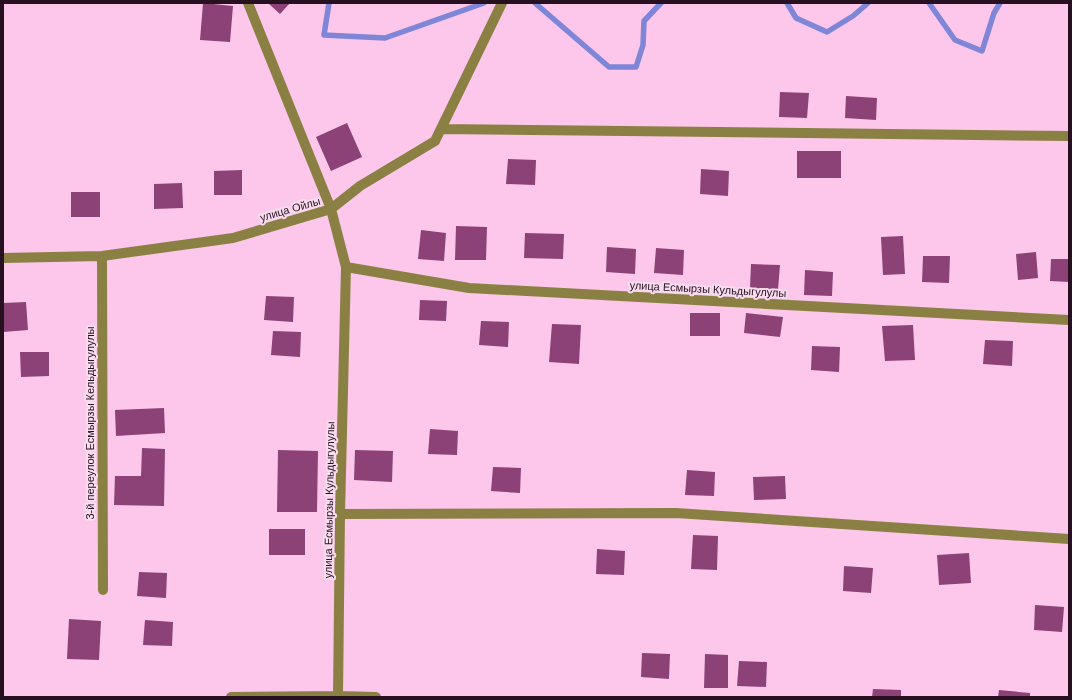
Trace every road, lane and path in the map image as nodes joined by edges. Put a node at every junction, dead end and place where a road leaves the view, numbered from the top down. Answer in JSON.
{"nodes":[{"id":1,"x":248,"y":3,"type":"edge"},
{"id":2,"x":502,"y":3,"type":"edge"},
{"id":3,"x":441,"y":129,"type":"junction"},
{"id":4,"x":1069,"y":136,"type":"edge"},
{"id":5,"x":331,"y":209,"type":"junction"},
{"id":6,"x":102,"y":256,"type":"junction"},
{"id":7,"x":3,"y":258,"type":"edge"},
{"id":8,"x":346,"y":267,"type":"junction"},
{"id":9,"x":1069,"y":320,"type":"edge"},
{"id":10,"x":340,"y":514,"type":"junction"},
{"id":11,"x":1069,"y":539,"type":"edge"},
{"id":12,"x":103,"y":590,"type":"dead end"},
{"id":13,"x":338,"y":696,"type":"edge"},
{"id":14,"x":232,"y":697,"type":"edge"},
{"id":15,"x":376,"y":697,"type":"edge"}],
"edges":[{"from":1,"to":5,"type":"street","name":"улица Есмырзы Кульдыгулулы"},
{"from":2,"to":3,"type":"street","name":"улица Ойлы"},
{"from":3,"to":4,"type":"street"},
{"from":3,"to":5,"type":"street","name":"улица Ойлы"},
{"from":5,"to":6,"type":"street","name":"улица Ойлы"},
{"from":5,"to":8,"type":"street","name":"улица Есмырзы Кульдыгулулы"},
{"from":6,"to":7,"type":"street","name":"улица Ойлы"},
{"from":6,"to":12,"type":"street","name":"3-й переулок Есмырзы Кельдыгулулы"},
{"from":8,"to":9,"type":"street","name":"улица Есмырзы Кульдыгулулы"},
{"from":8,"to":10,"type":"street","name":"улица Есмырзы Кульдыгулулы"},
{"from":10,"to":11,"type":"street"},
{"from":10,"to":13,"type":"street","name":"улица Есмырзы Кульдыгулулы"},
{"from":13,"to":14,"type":"street"},
{"from":13,"to":15,"type":"street"}]}
